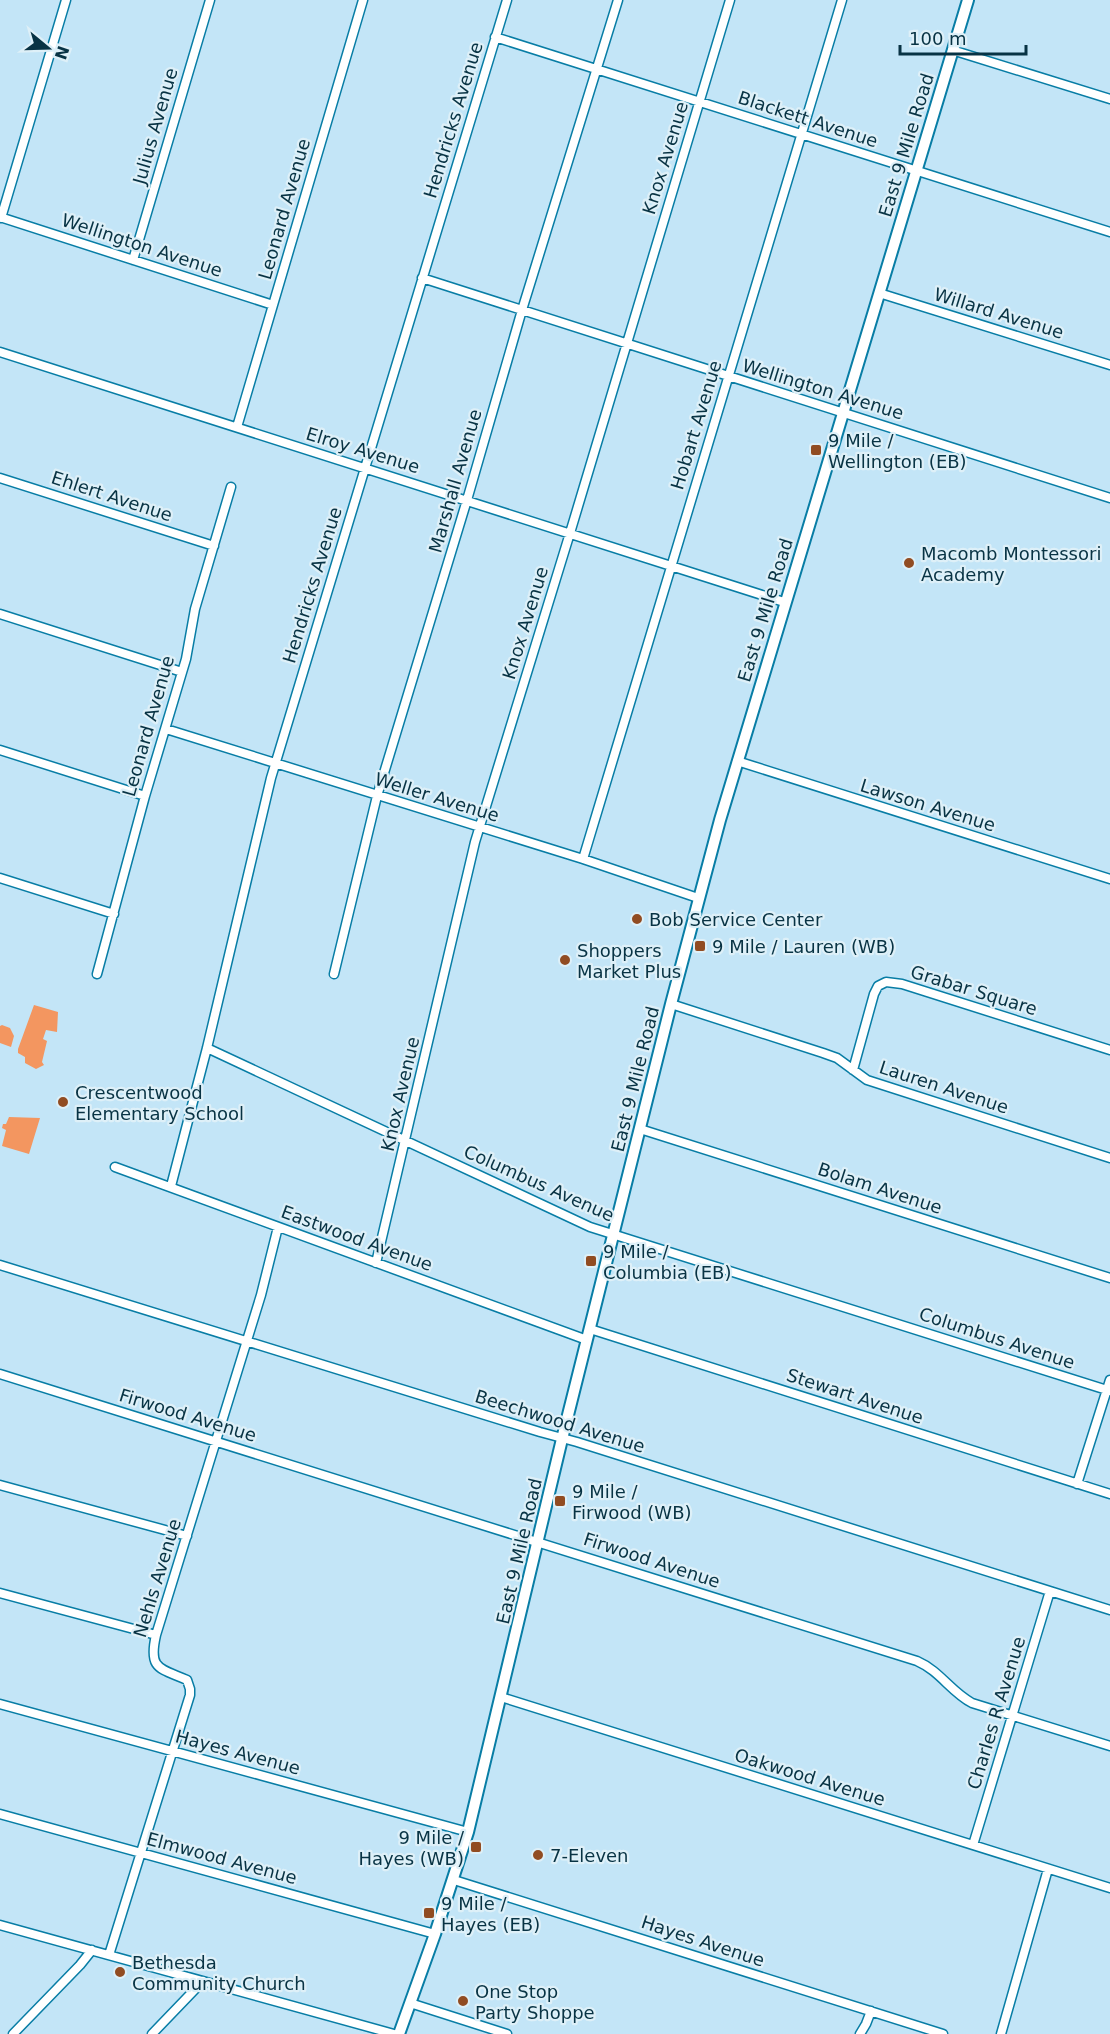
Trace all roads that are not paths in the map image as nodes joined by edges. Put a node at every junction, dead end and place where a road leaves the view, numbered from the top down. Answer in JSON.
{"nodes":[{"id":1,"x":66,"y":0,"type":"edge"},
{"id":2,"x":210,"y":0,"type":"edge"},
{"id":3,"x":363,"y":0,"type":"edge"},
{"id":4,"x":507,"y":0,"type":"edge"},
{"id":5,"x":618,"y":0,"type":"edge"},
{"id":6,"x":730,"y":0,"type":"edge"},
{"id":7,"x":842,"y":0,"type":"edge"},
{"id":8,"x":968,"y":0,"type":"edge"},
{"id":9,"x":495,"y":37,"type":"junction"},
{"id":10,"x":952,"y":50,"type":"junction"},
{"id":11,"x":597,"y":69,"type":"junction"},
{"id":12,"x":1110,"y":99,"type":"edge"},
{"id":13,"x":700,"y":102,"type":"junction"},
{"id":14,"x":801,"y":134,"type":"junction"},
{"id":15,"x":915,"y":171,"type":"junction"},
{"id":16,"x":1,"y":218,"type":"edge"},
{"id":17,"x":1110,"y":232,"type":"edge"},
{"id":18,"x":133,"y":260,"type":"junction"},
{"id":19,"x":422,"y":278,"type":"junction"},
{"id":20,"x":879,"y":293,"type":"junction"},
{"id":21,"x":273,"y":305,"type":"junction"},
{"id":22,"x":522,"y":310,"type":"junction"},
{"id":23,"x":626,"y":343,"type":"junction"},
{"id":24,"x":0,"y":352,"type":"edge"},
{"id":25,"x":1110,"y":365,"type":"edge"},
{"id":26,"x":728,"y":376,"type":"junction"},
{"id":27,"x":842,"y":412,"type":"junction"},
{"id":28,"x":237,"y":427,"type":"junction"},
{"id":29,"x":364,"y":469,"type":"junction"},
{"id":30,"x":0,"y":478,"type":"edge"},
{"id":31,"x":231,"y":487,"type":"dead end"},
{"id":32,"x":1110,"y":498,"type":"edge"},
{"id":33,"x":467,"y":500,"type":"junction"},
{"id":34,"x":570,"y":533,"type":"junction"},
{"id":35,"x":214,"y":546,"type":"junction"},
{"id":36,"x":671,"y":566,"type":"junction"},
{"id":37,"x":784,"y":602,"type":"junction"},
{"id":38,"x":0,"y":614,"type":"edge"},
{"id":39,"x":182,"y":672,"type":"junction"},
{"id":40,"x":166,"y":729,"type":"junction"},
{"id":41,"x":0,"y":750,"type":"edge"},
{"id":42,"x":737,"y":761,"type":"junction"},
{"id":43,"x":276,"y":763,"type":"junction"},
{"id":44,"x":145,"y":796,"type":"junction"},
{"id":45,"x":377,"y":796,"type":"junction"},
{"id":46,"x":480,"y":828,"type":"junction"},
{"id":47,"x":583,"y":859,"type":"junction"},
{"id":48,"x":0,"y":878,"type":"edge"},
{"id":49,"x":1110,"y":879,"type":"edge"},
{"id":50,"x":698,"y":898,"type":"junction"},
{"id":51,"x":114,"y":914,"type":"junction"},
{"id":52,"x":97,"y":974,"type":"dead end"},
{"id":53,"x":334,"y":974,"type":"dead end"},
{"id":54,"x":671,"y":1004,"type":"junction"},
{"id":55,"x":207,"y":1048,"type":"junction"},
{"id":56,"x":1110,"y":1050,"type":"edge"},
{"id":57,"x":853,"y":1070,"type":"junction"},
{"id":58,"x":640,"y":1129,"type":"junction"},
{"id":59,"x":406,"y":1140,"type":"junction"},
{"id":60,"x":1110,"y":1158,"type":"edge"},
{"id":61,"x":115,"y":1167,"type":"dead end"},
{"id":62,"x":171,"y":1186,"type":"junction"},
{"id":63,"x":278,"y":1227,"type":"junction"},
{"id":64,"x":614,"y":1234,"type":"junction"},
{"id":65,"x":376,"y":1263,"type":"junction"},
{"id":66,"x":0,"y":1265,"type":"edge"},
{"id":67,"x":1110,"y":1278,"type":"edge"},
{"id":68,"x":589,"y":1335,"type":"junction"},
{"id":69,"x":247,"y":1342,"type":"junction"},
{"id":70,"x":0,"y":1374,"type":"edge"},
{"id":71,"x":1110,"y":1380,"type":"edge"},
{"id":72,"x":1108,"y":1391,"type":"edge"},
{"id":73,"x":562,"y":1439,"type":"junction"},
{"id":74,"x":216,"y":1441,"type":"junction"},
{"id":75,"x":1077,"y":1484,"type":"junction"},
{"id":76,"x":0,"y":1485,"type":"edge"},
{"id":77,"x":1110,"y":1494,"type":"edge"},
{"id":78,"x":187,"y":1536,"type":"junction"},
{"id":79,"x":538,"y":1542,"type":"junction"},
{"id":80,"x":1050,"y":1591,"type":"junction"},
{"id":81,"x":0,"y":1593,"type":"edge"},
{"id":82,"x":1110,"y":1610,"type":"edge"},
{"id":83,"x":156,"y":1635,"type":"junction"},
{"id":84,"x":501,"y":1697,"type":"junction"},
{"id":85,"x":0,"y":1704,"type":"edge"},
{"id":86,"x":1013,"y":1716,"type":"junction"},
{"id":87,"x":1110,"y":1746,"type":"edge"},
{"id":88,"x":173,"y":1752,"type":"junction"},
{"id":89,"x":0,"y":1814,"type":"edge"},
{"id":90,"x":468,"y":1832,"type":"junction"},
{"id":91,"x":973,"y":1845,"type":"junction"},
{"id":92,"x":141,"y":1852,"type":"junction"},
{"id":93,"x":1048,"y":1869,"type":"junction"},
{"id":94,"x":454,"y":1880,"type":"junction"},
{"id":95,"x":1110,"y":1888,"type":"edge"},
{"id":96,"x":0,"y":1925,"type":"edge"},
{"id":97,"x":435,"y":1934,"type":"junction"},
{"id":98,"x":92,"y":1950,"type":"junction"},
{"id":99,"x":109,"y":1955,"type":"junction"},
{"id":100,"x":203,"y":1981,"type":"junction"},
{"id":101,"x":410,"y":2003,"type":"junction"},
{"id":102,"x":871,"y":2011,"type":"junction"},
{"id":103,"x":13,"y":2034,"type":"edge"},
{"id":104,"x":152,"y":2034,"type":"edge"},
{"id":105,"x":397,"y":2034,"type":"edge"},
{"id":106,"x":507,"y":2034,"type":"edge"},
{"id":107,"x":860,"y":2034,"type":"edge"},
{"id":108,"x":943,"y":2034,"type":"edge"},
{"id":109,"x":1001,"y":2034,"type":"edge"}],
"edges":[{"from":1,"to":16,"type":"street"},
{"from":2,"to":18,"type":"street","name":"Julius Avenue"},
{"from":3,"to":21,"type":"street","name":"Leonard Avenue"},
{"from":4,"to":9,"type":"street","name":"Hendricks Avenue"},
{"from":5,"to":11,"type":"street","name":"Marshall Avenue"},
{"from":6,"to":13,"type":"street","name":"Knox Avenue"},
{"from":7,"to":14,"type":"street","name":"Hobart Avenue"},
{"from":8,"to":10,"type":"main road","name":"East 9 Mile Road"},
{"from":9,"to":11,"type":"street","name":"Blackett Avenue"},
{"from":9,"to":19,"type":"street","name":"Hendricks Avenue"},
{"from":10,"to":12,"type":"street"},
{"from":10,"to":15,"type":"main road","name":"East 9 Mile Road"},
{"from":11,"to":13,"type":"street","name":"Blackett Avenue"},
{"from":11,"to":22,"type":"street","name":"Marshall Avenue"},
{"from":13,"to":14,"type":"street","name":"Blackett Avenue"},
{"from":13,"to":23,"type":"street","name":"Knox Avenue"},
{"from":14,"to":15,"type":"street","name":"Blackett Avenue"},
{"from":14,"to":26,"type":"street","name":"Hobart Avenue"},
{"from":15,"to":17,"type":"street","name":"Blackett Avenue"},
{"from":15,"to":20,"type":"main road","name":"East 9 Mile Road"},
{"from":16,"to":18,"type":"street","name":"Wellington Avenue"},
{"from":18,"to":21,"type":"street","name":"Wellington Avenue"},
{"from":19,"to":22,"type":"street","name":"Wellington Avenue"},
{"from":19,"to":29,"type":"street","name":"Hendricks Avenue"},
{"from":20,"to":25,"type":"street","name":"Willard Avenue"},
{"from":20,"to":27,"type":"main road","name":"East 9 Mile Road"},
{"from":21,"to":28,"type":"street","name":"Leonard Avenue"},
{"from":22,"to":23,"type":"street","name":"Wellington Avenue"},
{"from":22,"to":33,"type":"street","name":"Marshall Avenue"},
{"from":23,"to":26,"type":"street","name":"Wellington Avenue"},
{"from":23,"to":34,"type":"street","name":"Knox Avenue"},
{"from":24,"to":28,"type":"street","name":"Elroy Avenue"},
{"from":26,"to":27,"type":"street","name":"Wellington Avenue"},
{"from":26,"to":36,"type":"street","name":"Hobart Avenue"},
{"from":27,"to":32,"type":"street","name":"Wellington Avenue"},
{"from":27,"to":37,"type":"main road","name":"East 9 Mile Road"},
{"from":28,"to":29,"type":"street","name":"Elroy Avenue"},
{"from":29,"to":33,"type":"street","name":"Elroy Avenue"},
{"from":29,"to":43,"type":"street","name":"Hendricks Avenue"},
{"from":30,"to":35,"type":"street","name":"Ehlert Avenue"},
{"from":31,"to":35,"type":"street","name":"Leonard Avenue"},
{"from":33,"to":34,"type":"street","name":"Elroy Avenue"},
{"from":33,"to":45,"type":"street","name":"Marshall Avenue"},
{"from":34,"to":36,"type":"street","name":"Elroy Avenue"},
{"from":34,"to":46,"type":"street","name":"Knox Avenue"},
{"from":35,"to":39,"type":"street","name":"Leonard Avenue"},
{"from":36,"to":37,"type":"street","name":"Elroy Avenue"},
{"from":36,"to":47,"type":"street","name":"Hobart Avenue"},
{"from":37,"to":42,"type":"main road","name":"East 9 Mile Road"},
{"from":38,"to":39,"type":"street"},
{"from":39,"to":40,"type":"street","name":"Leonard Avenue"},
{"from":40,"to":43,"type":"street","name":"Weller Avenue"},
{"from":40,"to":44,"type":"street","name":"Leonard Avenue"},
{"from":41,"to":44,"type":"street"},
{"from":42,"to":49,"type":"street","name":"Lawson Avenue"},
{"from":42,"to":50,"type":"main road","name":"East 9 Mile Road"},
{"from":43,"to":45,"type":"street","name":"Weller Avenue"},
{"from":43,"to":55,"type":"street","name":"Hendricks Avenue"},
{"from":44,"to":51,"type":"street","name":"Leonard Avenue"},
{"from":45,"to":46,"type":"street","name":"Weller Avenue"},
{"from":45,"to":53,"type":"street","name":"Marshall Avenue"},
{"from":46,"to":47,"type":"street","name":"Weller Avenue"},
{"from":46,"to":59,"type":"street","name":"Knox Avenue"},
{"from":47,"to":50,"type":"street","name":"Weller Avenue"},
{"from":48,"to":51,"type":"street"},
{"from":50,"to":54,"type":"main road","name":"East 9 Mile Road"},
{"from":51,"to":52,"type":"street","name":"Leonard Avenue"},
{"from":54,"to":57,"type":"street","name":"Lauren Avenue"},
{"from":54,"to":58,"type":"main road","name":"East 9 Mile Road"},
{"from":55,"to":59,"type":"street","name":"Columbus Avenue"},
{"from":55,"to":62,"type":"street","name":"Hendricks Avenue"},
{"from":56,"to":57,"type":"street","name":"Grabar Square"},
{"from":57,"to":60,"type":"street","name":"Lauren Avenue"},
{"from":58,"to":64,"type":"main road","name":"East 9 Mile Road"},
{"from":58,"to":67,"type":"street","name":"Bolam Avenue"},
{"from":59,"to":64,"type":"street","name":"Columbus Avenue"},
{"from":59,"to":65,"type":"street","name":"Knox Avenue"},
{"from":61,"to":62,"type":"street","name":"Eastwood Avenue"},
{"from":62,"to":63,"type":"street","name":"Eastwood Avenue"},
{"from":63,"to":65,"type":"street","name":"Eastwood Avenue"},
{"from":63,"to":69,"type":"street","name":"Nehls Avenue"},
{"from":64,"to":68,"type":"main road","name":"East 9 Mile Road"},
{"from":64,"to":72,"type":"street","name":"Columbus Avenue"},
{"from":65,"to":68,"type":"street","name":"Eastwood Avenue"},
{"from":66,"to":69,"type":"street","name":"Beechwood Avenue"},
{"from":68,"to":73,"type":"main road","name":"East 9 Mile Road"},
{"from":68,"to":75,"type":"street","name":"Stewart Avenue"},
{"from":69,"to":73,"type":"street","name":"Beechwood Avenue"},
{"from":69,"to":74,"type":"street","name":"Nehls Avenue"},
{"from":70,"to":74,"type":"street","name":"Firwood Avenue"},
{"from":71,"to":72,"type":"street"},
{"from":72,"to":75,"type":"street"},
{"from":73,"to":79,"type":"main road","name":"East 9 Mile Road"},
{"from":73,"to":80,"type":"street","name":"Beechwood Avenue"},
{"from":74,"to":78,"type":"street","name":"Nehls Avenue"},
{"from":74,"to":79,"type":"street","name":"Firwood Avenue"},
{"from":75,"to":77,"type":"street","name":"Stewart Avenue"},
{"from":76,"to":78,"type":"street"},
{"from":78,"to":83,"type":"street","name":"Nehls Avenue"},
{"from":79,"to":84,"type":"main road","name":"East 9 Mile Road"},
{"from":79,"to":86,"type":"street","name":"Firwood Avenue"},
{"from":80,"to":82,"type":"street","name":"Beechwood Avenue"},
{"from":80,"to":86,"type":"street","name":"Charles R Avenue"},
{"from":81,"to":83,"type":"street"},
{"from":83,"to":88,"type":"street","name":"Nehls Avenue"},
{"from":84,"to":90,"type":"main road","name":"East 9 Mile Road"},
{"from":84,"to":91,"type":"street","name":"Oakwood Avenue"},
{"from":85,"to":88,"type":"street","name":"Hayes Avenue"},
{"from":86,"to":87,"type":"street","name":"Firwood Avenue"},
{"from":86,"to":91,"type":"street","name":"Charles R Avenue"},
{"from":88,"to":90,"type":"street","name":"Hayes Avenue"},
{"from":88,"to":92,"type":"street","name":"Nehls Avenue"},
{"from":89,"to":92,"type":"street","name":"Elmwood Avenue"},
{"from":90,"to":94,"type":"main road","name":"East 9 Mile Road"},
{"from":91,"to":93,"type":"street","name":"Oakwood Avenue"},
{"from":92,"to":97,"type":"street","name":"Elmwood Avenue"},
{"from":92,"to":99,"type":"street","name":"Nehls Avenue"},
{"from":93,"to":95,"type":"street","name":"Oakwood Avenue"},
{"from":93,"to":109,"type":"street"},
{"from":94,"to":97,"type":"main road","name":"East 9 Mile Road"},
{"from":94,"to":102,"type":"street","name":"Hayes Avenue"},
{"from":96,"to":98,"type":"street"},
{"from":97,"to":101,"type":"main road","name":"East 9 Mile Road"},
{"from":98,"to":99,"type":"street"},
{"from":98,"to":103,"type":"street"},
{"from":99,"to":100,"type":"street"},
{"from":100,"to":104,"type":"street"},
{"from":100,"to":105,"type":"street"},
{"from":101,"to":105,"type":"main road","name":"East 9 Mile Road"},
{"from":101,"to":106,"type":"street"},
{"from":102,"to":107,"type":"street"},
{"from":102,"to":108,"type":"street","name":"Hayes Avenue"}]}
